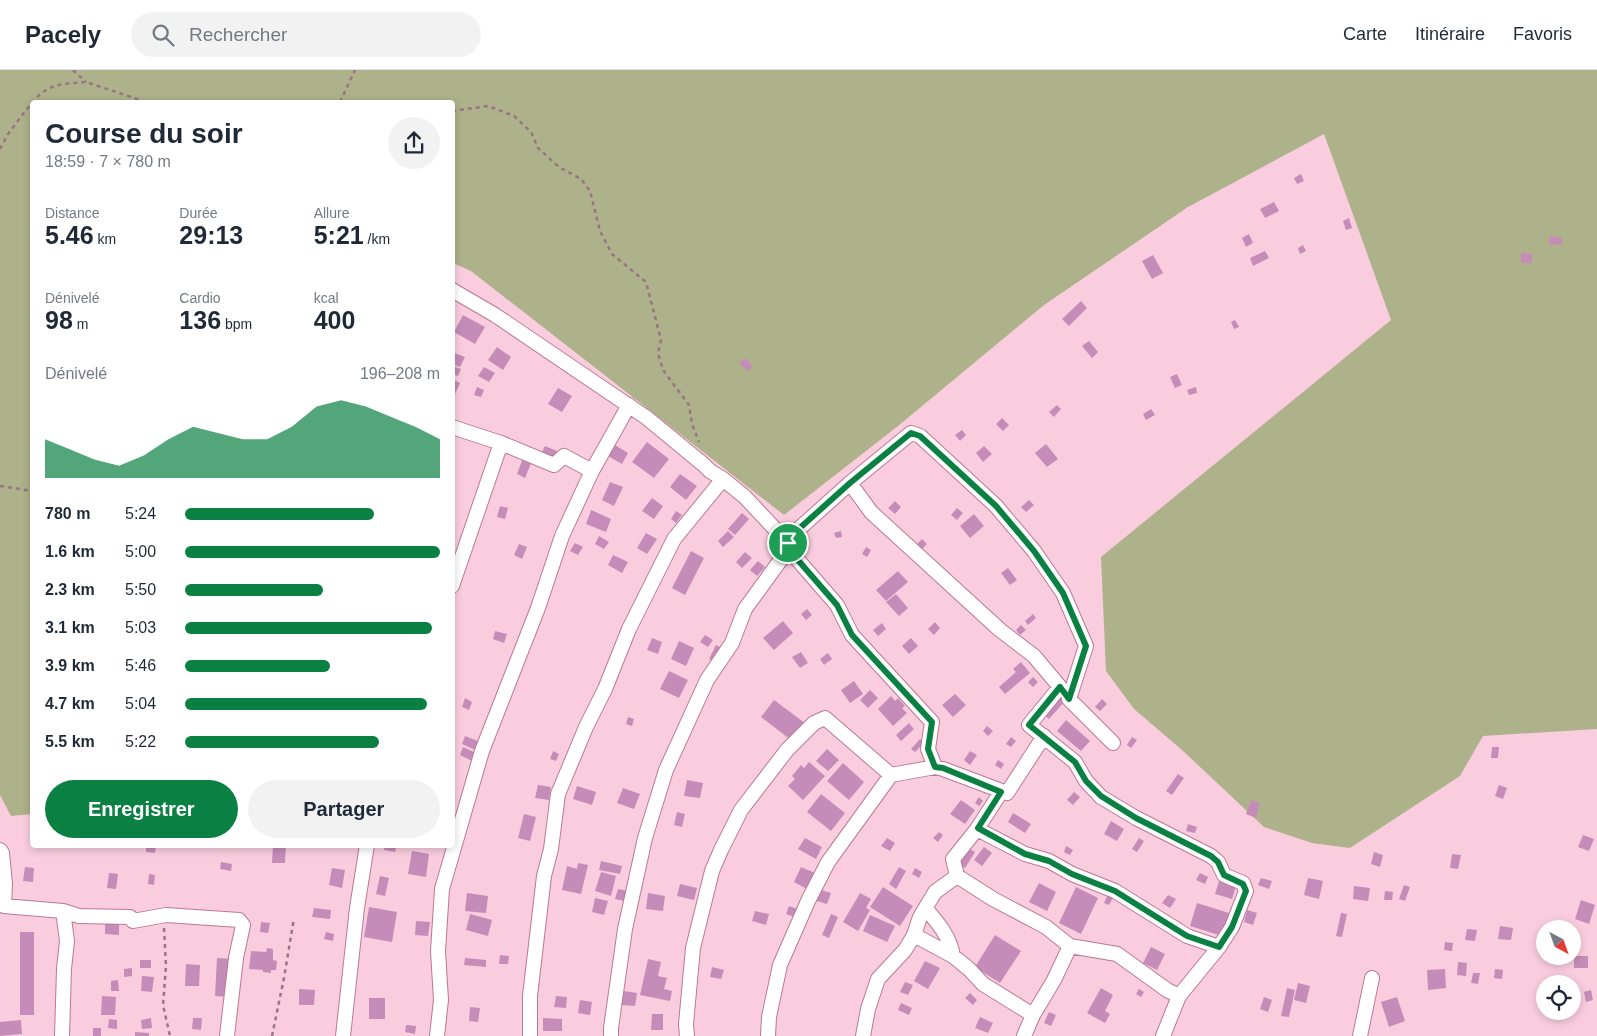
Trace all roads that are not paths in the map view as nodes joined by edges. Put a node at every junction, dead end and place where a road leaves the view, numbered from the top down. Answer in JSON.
{"nodes":[{"id":1,"x":455,"y":292,"type":"edge"},
{"id":2,"x":629,"y":405,"type":"junction"},
{"id":3,"x":455,"y":428,"type":"edge"},
{"id":4,"x":501,"y":443,"type":"junction"},
{"id":5,"x":592,"y":471,"type":"junction"},
{"id":6,"x":723,"y":479,"type":"junction"},
{"id":7,"x":850,"y":483,"type":"junction"},
{"id":8,"x":788,"y":543,"type":"junction"},
{"id":9,"x":455,"y":577,"type":"edge"},
{"id":10,"x":1060,"y":687,"type":"junction"},
{"id":11,"x":1069,"y":699,"type":"junction"},
{"id":12,"x":1044,"y":736,"type":"junction"},
{"id":13,"x":1113,"y":743,"type":"dead end"},
{"id":14,"x":935,"y":767,"type":"junction"},
{"id":15,"x":891,"y":775,"type":"junction"},
{"id":16,"x":1001,"y":792,"type":"junction"},
{"id":17,"x":978,"y":828,"type":"junction"},
{"id":18,"x":455,"y":842,"type":"edge"},
{"id":19,"x":367,"y":848,"type":"edge"},
{"id":20,"x":453,"y":848,"type":"edge"},
{"id":21,"x":0,"y":850,"type":"edge"},
{"id":22,"x":957,"y":876,"type":"junction"},
{"id":23,"x":926,"y":909,"type":"junction"},
{"id":24,"x":63,"y":912,"type":"junction"},
{"id":25,"x":914,"y":935,"type":"junction"},
{"id":26,"x":1070,"y":946,"type":"junction"},
{"id":27,"x":1219,"y":947,"type":"junction"},
{"id":28,"x":953,"y":956,"type":"junction"},
{"id":29,"x":1372,"y":978,"type":"dead end"},
{"id":30,"x":1179,"y":996,"type":"junction"},
{"id":31,"x":1033,"y":1014,"type":"junction"},
{"id":32,"x":62,"y":1036,"type":"edge"},
{"id":33,"x":226,"y":1036,"type":"edge"},
{"id":34,"x":343,"y":1036,"type":"edge"},
{"id":35,"x":437,"y":1036,"type":"edge"},
{"id":36,"x":530,"y":1036,"type":"edge"},
{"id":37,"x":611,"y":1036,"type":"edge"},
{"id":38,"x":687,"y":1036,"type":"edge"},
{"id":39,"x":768,"y":1036,"type":"edge"},
{"id":40,"x":863,"y":1036,"type":"edge"},
{"id":41,"x":1024,"y":1036,"type":"edge"},
{"id":42,"x":1162,"y":1036,"type":"edge"},
{"id":43,"x":1360,"y":1036,"type":"edge"}],
"edges":[{"from":1,"to":2,"type":"street"},
{"from":2,"to":5,"type":"street"},
{"from":2,"to":6,"type":"street"},
{"from":3,"to":4,"type":"street"},
{"from":4,"to":5,"type":"street"},
{"from":4,"to":9,"type":"street"},
{"from":5,"to":18,"type":"street"},
{"from":6,"to":8,"type":"street"},
{"from":6,"to":36,"type":"street"},
{"from":7,"to":8,"type":"street"},
{"from":7,"to":10,"type":"street"},
{"from":7,"to":11,"type":"street"},
{"from":8,"to":14,"type":"street"},
{"from":8,"to":37,"type":"street"},
{"from":10,"to":11,"type":"street"},
{"from":10,"to":12,"type":"street"},
{"from":11,"to":13,"type":"street"},
{"from":12,"to":16,"type":"street"},
{"from":12,"to":27,"type":"street"},
{"from":14,"to":15,"type":"street"},
{"from":14,"to":16,"type":"street"},
{"from":15,"to":38,"type":"street"},
{"from":15,"to":39,"type":"street"},
{"from":16,"to":17,"type":"street"},
{"from":17,"to":22,"type":"street"},
{"from":17,"to":27,"type":"street"},
{"from":19,"to":34,"type":"street"},
{"from":20,"to":35,"type":"street"},
{"from":21,"to":24,"type":"street"},
{"from":22,"to":23,"type":"street"},
{"from":22,"to":26,"type":"street"},
{"from":23,"to":25,"type":"street"},
{"from":23,"to":28,"type":"street"},
{"from":24,"to":32,"type":"street"},
{"from":24,"to":33,"type":"street"},
{"from":25,"to":28,"type":"street"},
{"from":25,"to":40,"type":"street"},
{"from":26,"to":30,"type":"street"},
{"from":26,"to":31,"type":"street"},
{"from":27,"to":30,"type":"street"},
{"from":28,"to":31,"type":"street"},
{"from":29,"to":43,"type":"street"},
{"from":30,"to":42,"type":"street"},
{"from":31,"to":41,"type":"street"}]}
